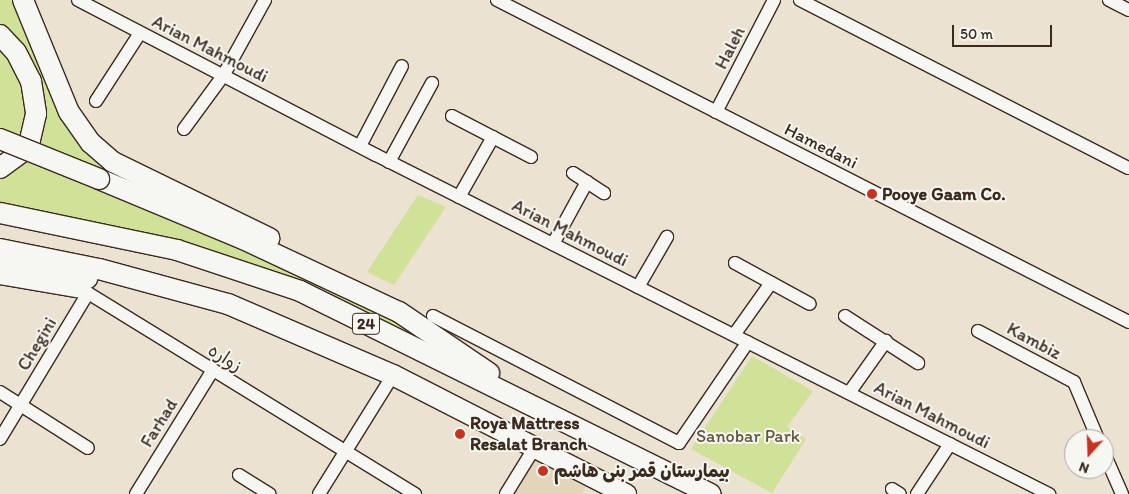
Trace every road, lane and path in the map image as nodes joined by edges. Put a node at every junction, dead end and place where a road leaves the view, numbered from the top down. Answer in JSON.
{"nodes":[{"id":1,"x":23,"y":0,"type":"edge"},
{"id":2,"x":265,"y":0,"type":"edge"},
{"id":3,"x":497,"y":0,"type":"edge"},
{"id":4,"x":774,"y":0,"type":"edge"},
{"id":5,"x":800,"y":0,"type":"edge"},
{"id":6,"x":1109,"y":0,"type":"edge"},
{"id":7,"x":86,"y":2,"type":"edge"},
{"id":8,"x":1129,"y":10,"type":"edge"},
{"id":9,"x":140,"y":33,"type":"junction"},
{"id":10,"x":0,"y":35,"type":"edge"},
{"id":11,"x":402,"y":66,"type":"dead end"},
{"id":12,"x":223,"y":76,"type":"junction"},
{"id":13,"x":432,"y":83,"type":"dead end"},
{"id":14,"x":96,"y":101,"type":"dead end"},
{"id":15,"x":716,"y":112,"type":"junction"},
{"id":16,"x":452,"y":116,"type":"dead end"},
{"id":17,"x":184,"y":129,"type":"dead end"},
{"id":18,"x":493,"y":137,"type":"junction"},
{"id":19,"x":0,"y":139,"type":"edge"},
{"id":20,"x":360,"y":146,"type":"junction"},
{"id":21,"x":531,"y":157,"type":"dead end"},
{"id":22,"x":389,"y":162,"type":"junction"},
{"id":23,"x":0,"y":168,"type":"edge"},
{"id":24,"x":1129,"y":168,"type":"edge"},
{"id":25,"x":573,"y":173,"type":"dead end"},
{"id":26,"x":587,"y":182,"type":"junction"},
{"id":27,"x":604,"y":193,"type":"dead end"},
{"id":28,"x":459,"y":197,"type":"junction"},
{"id":29,"x":0,"y":213,"type":"edge"},
{"id":30,"x":667,"y":237,"type":"dead end"},
{"id":31,"x":553,"y":244,"type":"junction"},
{"id":32,"x":0,"y":249,"type":"edge"},
{"id":33,"x":735,"y":263,"type":"dead end"},
{"id":34,"x":0,"y":268,"type":"edge"},
{"id":35,"x":0,"y":278,"type":"edge"},
{"id":36,"x":771,"y":283,"type":"junction"},
{"id":37,"x":158,"y":284,"type":"junction"},
{"id":38,"x":638,"y":287,"type":"junction"},
{"id":39,"x":88,"y":293,"type":"junction"},
{"id":40,"x":363,"y":295,"type":"junction"},
{"id":41,"x":810,"y":304,"type":"dead end"},
{"id":42,"x":434,"y":316,"type":"dead end"},
{"id":43,"x":845,"y":316,"type":"dead end"},
{"id":44,"x":1129,"y":322,"type":"edge"},
{"id":45,"x":978,"y":331,"type":"dead end"},
{"id":46,"x":734,"y":335,"type":"junction"},
{"id":47,"x":886,"y":341,"type":"junction"},
{"id":48,"x":748,"y":342,"type":"junction"},
{"id":49,"x":918,"y":363,"type":"dead end"},
{"id":50,"x":213,"y":370,"type":"junction"},
{"id":51,"x":393,"y":375,"type":"junction"},
{"id":52,"x":0,"y":392,"type":"edge"},
{"id":53,"x":849,"y":393,"type":"junction"},
{"id":54,"x":20,"y":405,"type":"junction"},
{"id":55,"x":551,"y":415,"type":"junction"},
{"id":56,"x":1094,"y":429,"type":"edge"},
{"id":57,"x":0,"y":439,"type":"edge"},
{"id":58,"x":950,"y":444,"type":"junction"},
{"id":59,"x":535,"y":447,"type":"junction"},
{"id":60,"x":88,"y":448,"type":"dead end"},
{"id":61,"x":346,"y":451,"type":"junction"},
{"id":62,"x":239,"y":475,"type":"dead end"},
{"id":63,"x":1114,"y":476,"type":"edge"},
{"id":64,"x":136,"y":494,"type":"edge"},
{"id":65,"x":270,"y":494,"type":"edge"},
{"id":66,"x":319,"y":494,"type":"edge"},
{"id":67,"x":415,"y":494,"type":"edge"},
{"id":68,"x":506,"y":494,"type":"edge"},
{"id":69,"x":626,"y":494,"type":"edge"},
{"id":70,"x":710,"y":494,"type":"edge"},
{"id":71,"x":917,"y":494,"type":"edge"},
{"id":72,"x":1049,"y":494,"type":"edge"},
{"id":73,"x":1122,"y":494,"type":"edge"}],
"edges":[{"from":1,"to":40,"type":"highway"},
{"from":2,"to":12,"type":"street"},
{"from":3,"to":15,"type":"street","name":"Hamedani"},
{"from":4,"to":15,"type":"street","name":"Haleh"},
{"from":5,"to":24,"type":"street"},
{"from":6,"to":8,"type":"street"},
{"from":7,"to":9,"type":"street","name":"Arian Mahmoudi"},
{"from":9,"to":12,"type":"street","name":"Arian Mahmoudi"},
{"from":9,"to":14,"type":"street"},
{"from":10,"to":23,"type":"highway"},
{"from":11,"to":20,"type":"street"},
{"from":12,"to":17,"type":"street"},
{"from":12,"to":20,"type":"street","name":"Arian Mahmoudi"},
{"from":13,"to":22,"type":"street"},
{"from":15,"to":44,"type":"street","name":"Hamedani"},
{"from":16,"to":18,"type":"street"},
{"from":18,"to":21,"type":"street"},
{"from":18,"to":28,"type":"street"},
{"from":19,"to":40,"type":"highway","bridge":true},
{"from":20,"to":22,"type":"street","name":"Arian Mahmoudi"},
{"from":22,"to":28,"type":"street","name":"Arian Mahmoudi"},
{"from":25,"to":26,"type":"street"},
{"from":26,"to":27,"type":"street"},
{"from":26,"to":31,"type":"street"},
{"from":28,"to":31,"type":"street","name":"Arian Mahmoudi"},
{"from":29,"to":55,"type":"highway","number":"24"},
{"from":30,"to":38,"type":"street"},
{"from":31,"to":38,"type":"street","name":"Arian Mahmoudi"},
{"from":32,"to":37,"type":"highway","number":"24"},
{"from":33,"to":36,"type":"street"},
{"from":34,"to":37,"type":"highway"},
{"from":35,"to":39,"type":"street"},
{"from":36,"to":41,"type":"street"},
{"from":36,"to":46,"type":"street"},
{"from":37,"to":51,"type":"highway","number":"24"},
{"from":38,"to":46,"type":"street","name":"Arian Mahmoudi"},
{"from":39,"to":50,"type":"street","name":"زواره"},
{"from":39,"to":54,"type":"street","name":"Chegini"},
{"from":40,"to":55,"type":"highway"},
{"from":42,"to":48,"type":"street"},
{"from":43,"to":47,"type":"street"},
{"from":45,"to":56,"type":"street","name":"Kambiz"},
{"from":46,"to":48,"type":"street","name":"Arian Mahmoudi"},
{"from":47,"to":49,"type":"street"},
{"from":47,"to":53,"type":"street"},
{"from":48,"to":53,"type":"street","name":"Arian Mahmoudi"},
{"from":50,"to":61,"type":"street","name":"زواره"},
{"from":50,"to":64,"type":"street","name":"Farhad"},
{"from":51,"to":59,"type":"highway","number":"24"},
{"from":51,"to":61,"type":"street"},
{"from":52,"to":54,"type":"street"},
{"from":53,"to":58,"type":"street","name":"Arian Mahmoudi"},
{"from":54,"to":57,"type":"street","name":"Chegini"},
{"from":54,"to":60,"type":"street"},
{"from":55,"to":70,"type":"highway","number":"24"},
{"from":58,"to":71,"type":"street"},
{"from":58,"to":72,"type":"street","name":"Arian Mahmoudi"},
{"from":59,"to":68,"type":"street"},
{"from":59,"to":69,"type":"highway","number":"24"},
{"from":61,"to":66,"type":"street"},
{"from":61,"to":67,"type":"street","name":"زواره"},
{"from":62,"to":65,"type":"street"},
{"from":63,"to":73,"type":"street"}]}
